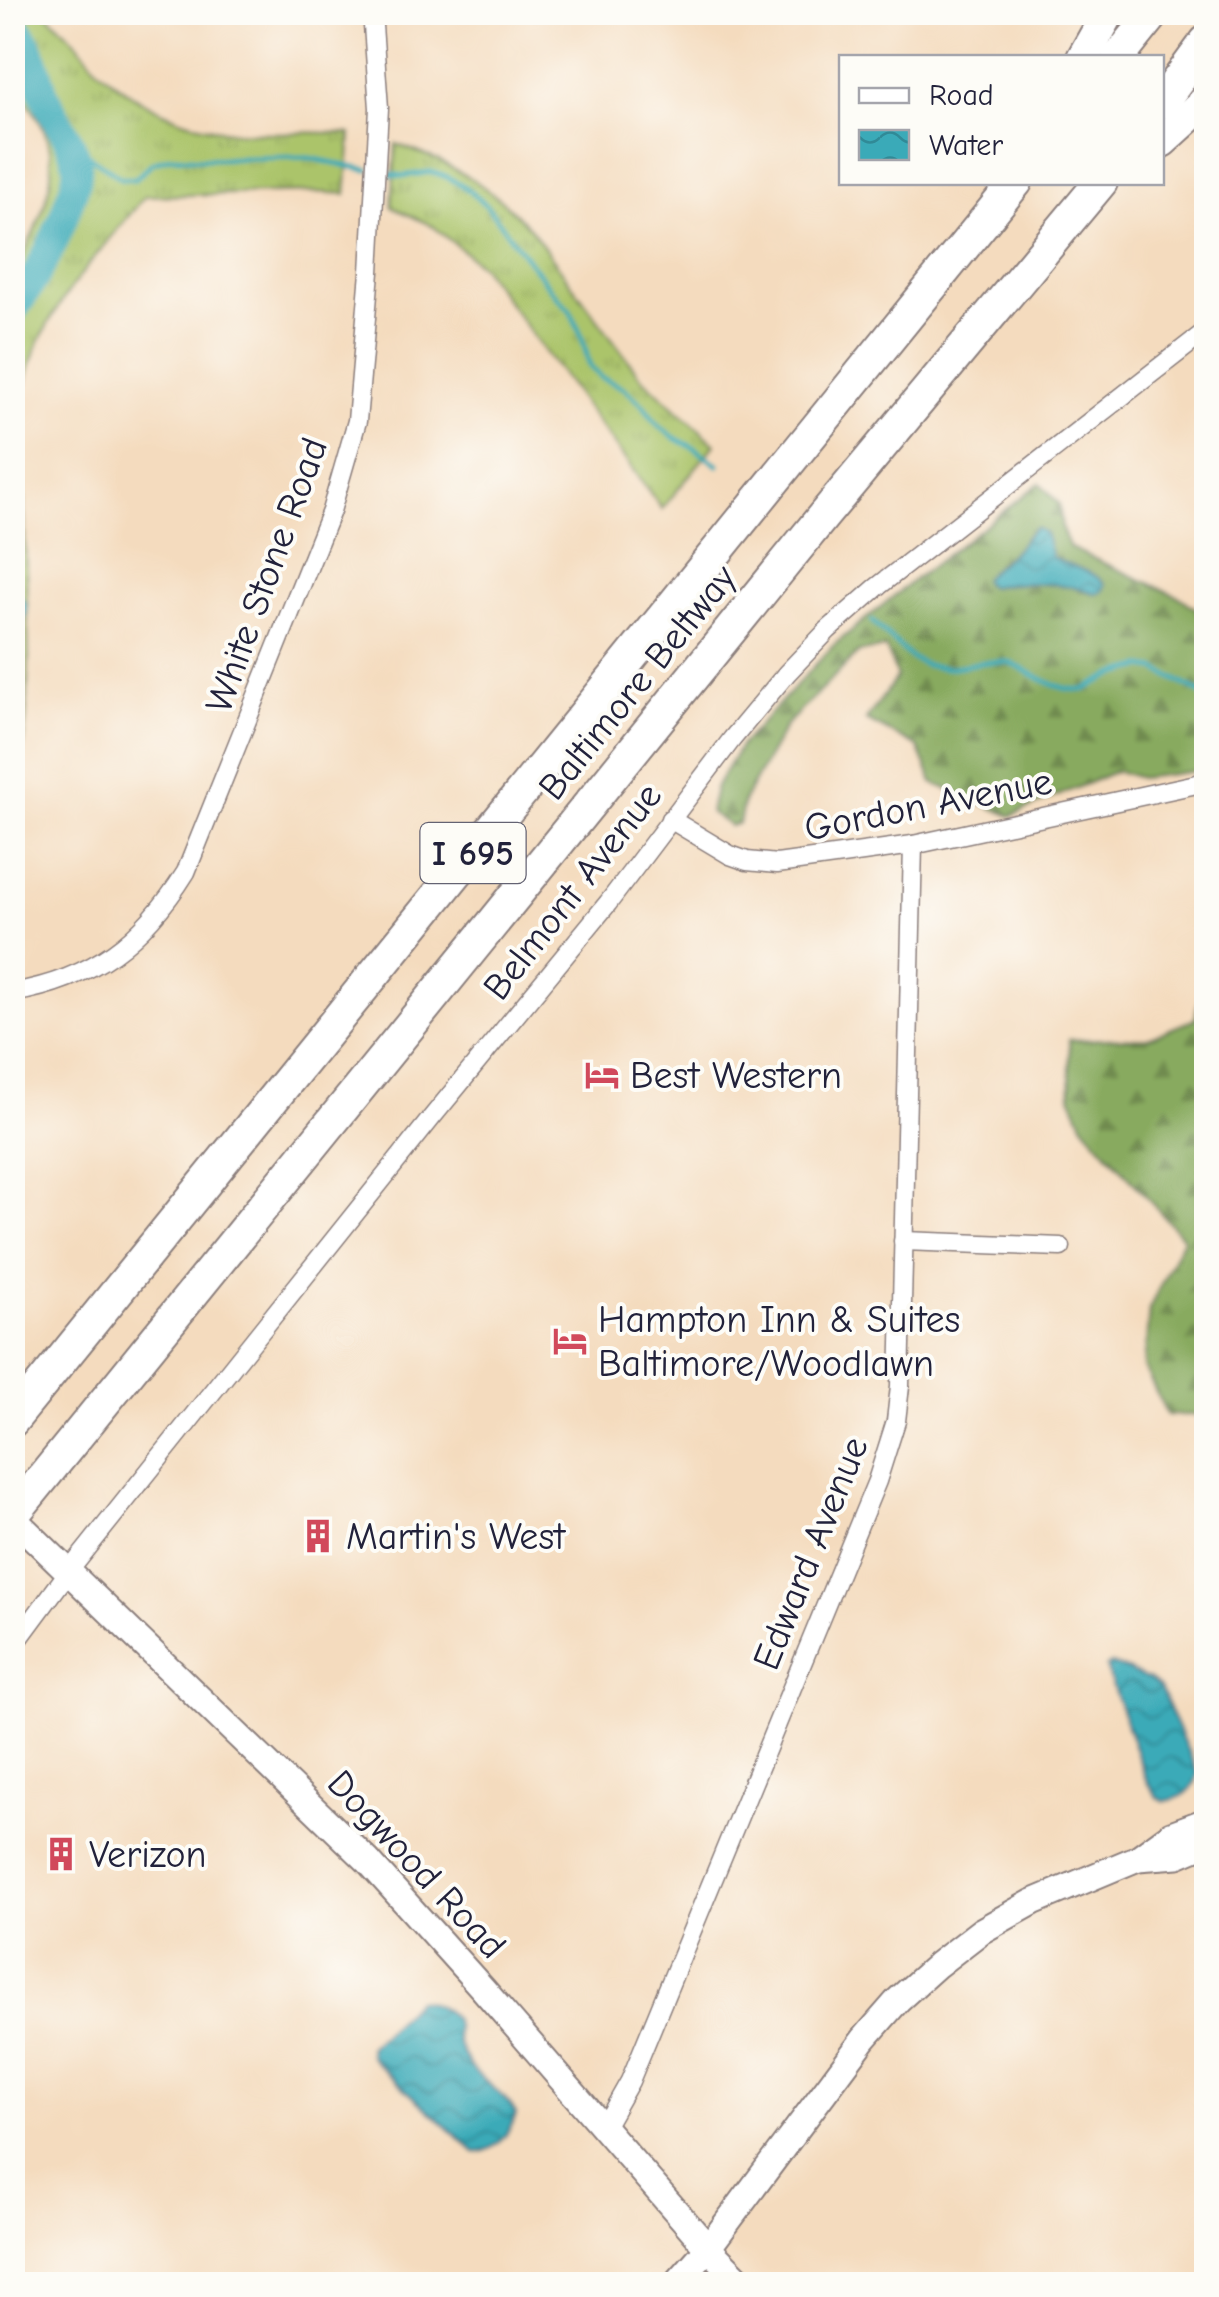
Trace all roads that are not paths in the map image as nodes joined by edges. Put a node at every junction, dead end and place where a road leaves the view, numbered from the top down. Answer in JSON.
{"nodes":[{"id":1,"x":372,"y":12,"type":"edge"},
{"id":2,"x":1109,"y":12,"type":"edge"},
{"id":3,"x":1155,"y":12,"type":"edge"},
{"id":4,"x":1206,"y":42,"type":"edge"},
{"id":5,"x":1085,"y":55,"type":"edge"},
{"id":6,"x":1120,"y":55,"type":"edge"},
{"id":7,"x":1164,"y":99,"type":"edge"},
{"id":8,"x":1206,"y":101,"type":"edge"},
{"id":9,"x":1164,"y":139,"type":"edge"},
{"id":10,"x":998,"y":185,"type":"edge"},
{"id":11,"x":1014,"y":185,"type":"edge"},
{"id":12,"x":1100,"y":188,"type":"edge"},
{"id":13,"x":932,"y":284,"type":"junction"},
{"id":14,"x":1206,"y":331,"type":"edge"},
{"id":15,"x":1206,"y":782,"type":"edge"},
{"id":16,"x":670,"y":819,"type":"junction"},
{"id":17,"x":913,"y":844,"type":"junction"},
{"id":18,"x":12,"y":994,"type":"edge"},
{"id":19,"x":903,"y":1241,"type":"junction"},
{"id":20,"x":1060,"y":1247,"type":"dead end"},
{"id":21,"x":12,"y":1421,"type":"edge"},
{"id":22,"x":12,"y":1516,"type":"edge"},
{"id":23,"x":69,"y":1571,"type":"junction"},
{"id":24,"x":12,"y":1648,"type":"edge"},
{"id":25,"x":1206,"y":1821,"type":"edge"},
{"id":26,"x":1206,"y":1843,"type":"edge"},
{"id":27,"x":1138,"y":1858,"type":"junction"},
{"id":28,"x":604,"y":2127,"type":"junction"},
{"id":29,"x":708,"y":2248,"type":"junction"},
{"id":30,"x":676,"y":2284,"type":"edge"},
{"id":31,"x":744,"y":2284,"type":"edge"}],
"edges":[{"from":1,"to":18,"type":"street","name":"White Stone Road"},
{"from":2,"to":5,"type":"highway"},
{"from":3,"to":6,"type":"highway"},
{"from":4,"to":7,"type":"highway"},
{"from":8,"to":9,"type":"highway"},
{"from":10,"to":13,"type":"highway"},
{"from":11,"to":13,"type":"highway","name":"Baltimore Beltway","number":"I 695"},
{"from":12,"to":22,"type":"highway","name":"Baltimore Beltway","number":"I 695"},
{"from":13,"to":21,"type":"highway","name":"Baltimore Beltway","number":"I 695"},
{"from":14,"to":16,"type":"street","name":"Belmont Avenue"},
{"from":15,"to":17,"type":"street","name":"Gordon Avenue"},
{"from":16,"to":17,"type":"street","name":"Gordon Avenue"},
{"from":16,"to":23,"type":"street","name":"Belmont Avenue"},
{"from":17,"to":19,"type":"street","name":"Edward Avenue"},
{"from":19,"to":20,"type":"street"},
{"from":19,"to":28,"type":"street","name":"Edward Avenue"},
{"from":22,"to":23,"type":"main road","name":"Dogwood Road"},
{"from":23,"to":24,"type":"street","name":"Belmont Avenue"},
{"from":23,"to":28,"type":"main road","name":"Dogwood Road"},
{"from":25,"to":27,"type":"main road"},
{"from":26,"to":27,"type":"main road"},
{"from":27,"to":29,"type":"main road"},
{"from":28,"to":29,"type":"main road","name":"Dogwood Road"},
{"from":29,"to":30,"type":"main road"},
{"from":29,"to":31,"type":"main road","name":"Dogwood Road"}]}
